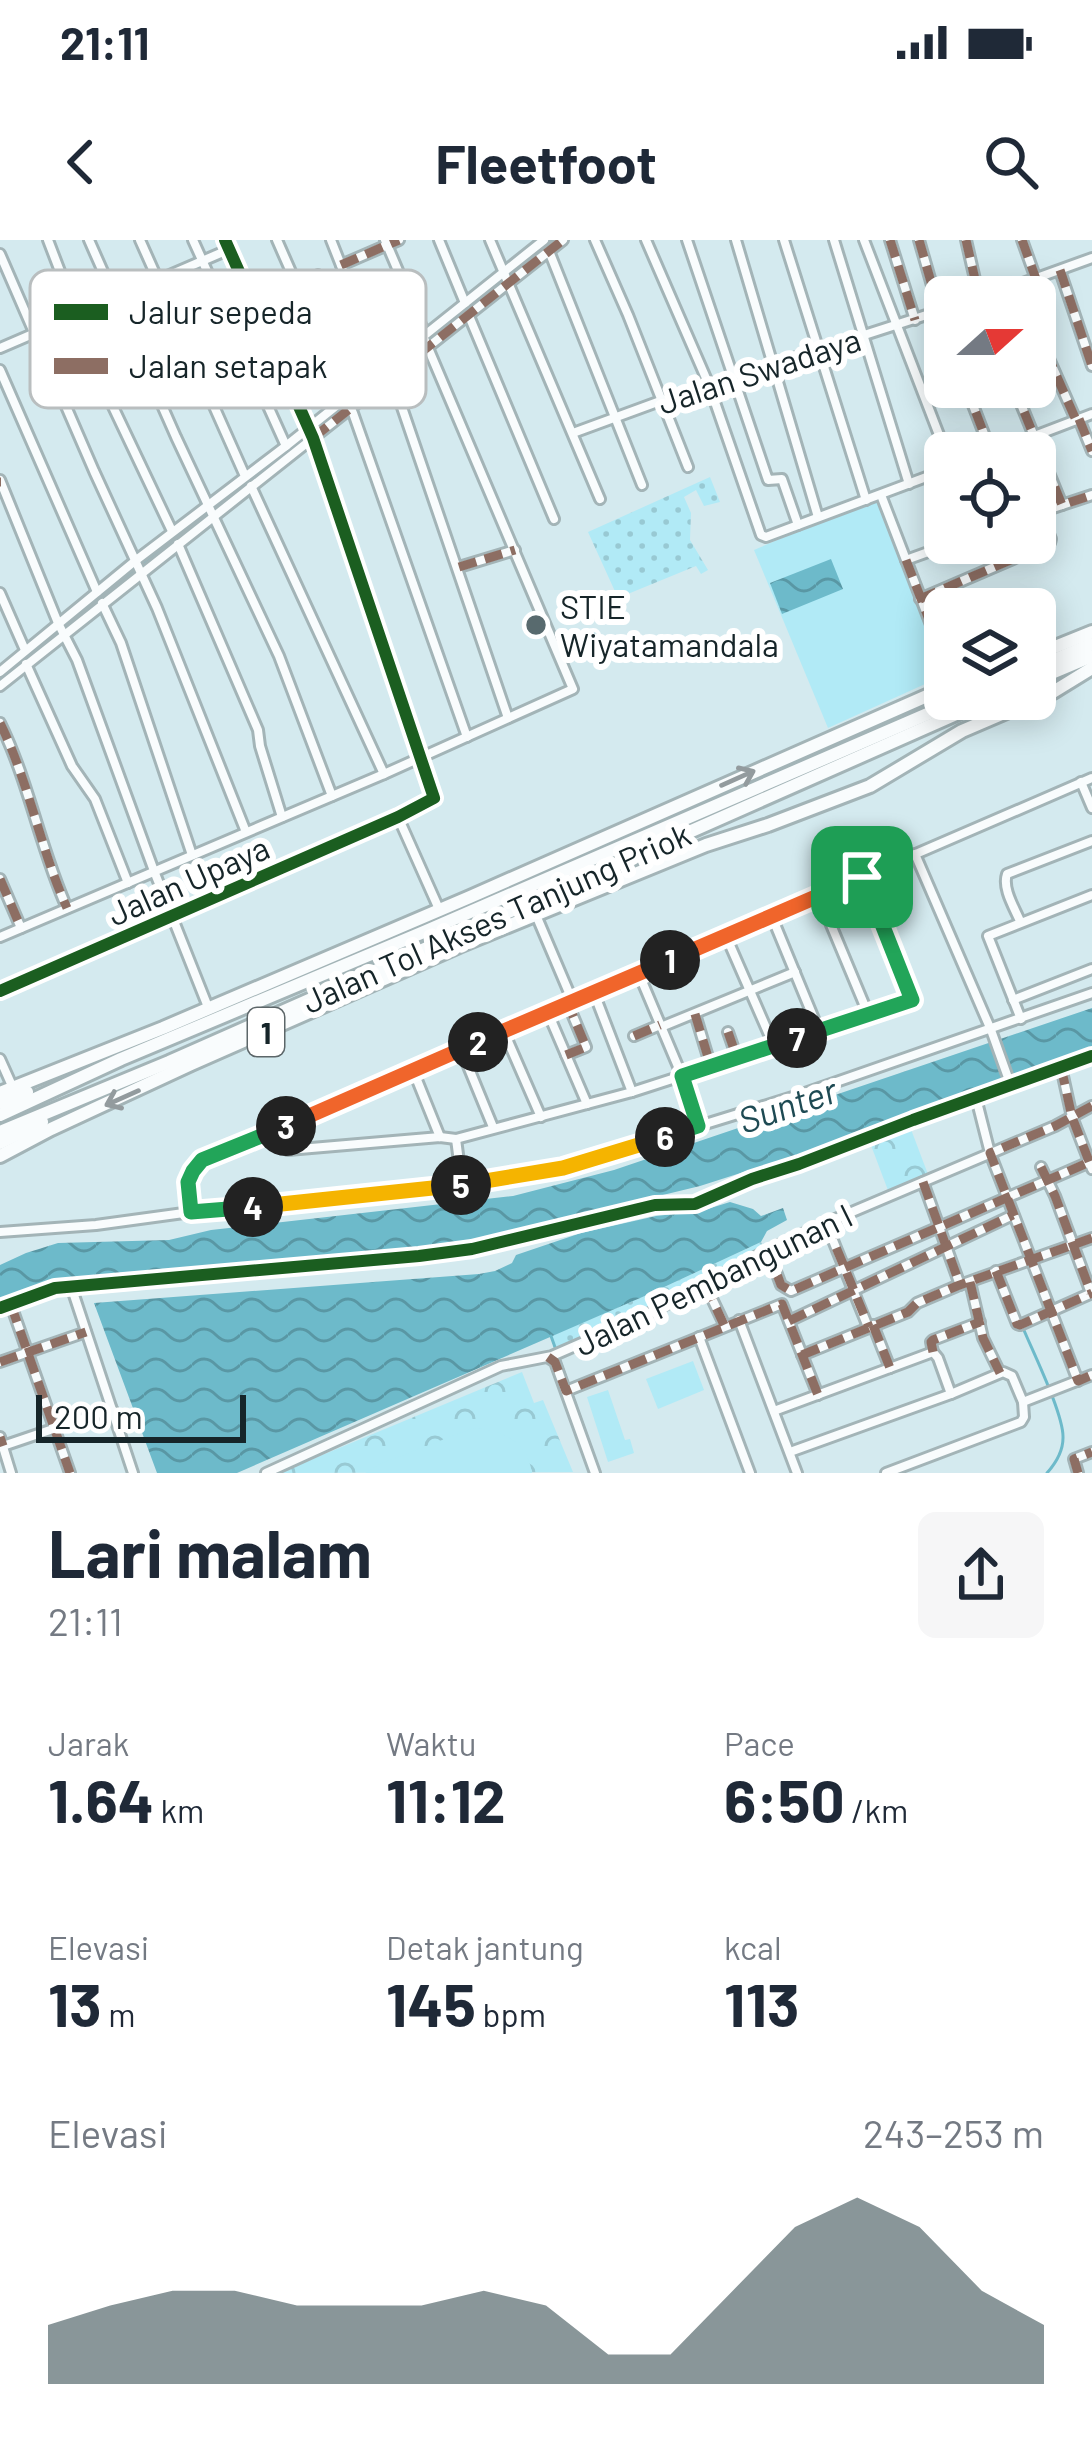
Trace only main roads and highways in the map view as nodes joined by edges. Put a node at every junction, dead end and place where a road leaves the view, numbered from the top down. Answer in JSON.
{"nodes":[{"id":1,"x":1092,"y":632,"type":"edge"},
{"id":2,"x":1092,"y":644,"type":"edge"},
{"id":3,"x":1056,"y":647,"type":"edge"},
{"id":4,"x":1056,"y":659,"type":"edge"},
{"id":5,"x":1089,"y":669,"type":"edge"},
{"id":6,"x":1056,"y":678,"type":"edge"},
{"id":7,"x":924,"y":697,"type":"edge"},
{"id":8,"x":928,"y":720,"type":"edge"},
{"id":9,"x":944,"y":720,"type":"edge"},
{"id":10,"x":906,"y":734,"type":"junction"},
{"id":11,"x":681,"y":803,"type":"junction"},
{"id":12,"x":426,"y":931,"type":"junction"},
{"id":13,"x":114,"y":1060,"type":"junction"},
{"id":14,"x":101,"y":1089,"type":"junction"},
{"id":15,"x":6,"y":1091,"type":"edge"},
{"id":16,"x":0,"y":1103,"type":"edge"},
{"id":17,"x":0,"y":1115,"type":"edge"},
{"id":18,"x":0,"y":1132,"type":"edge"},
{"id":19,"x":0,"y":1143,"type":"edge"},
{"id":20,"x":0,"y":1156,"type":"edge"}],
"edges":[{"from":1,"to":3,"type":"highway"},
{"from":2,"to":4,"type":"highway"},
{"from":5,"to":6,"type":"highway","number":"1"},
{"from":5,"to":20,"type":"highway","number":"1","one_way":true},
{"from":11,"to":7,"type":"highway","number":"1","one_way":true},
{"from":8,"to":10,"type":"highway","name":"Jalan Tol Akses Tanjung Priok","number":"1"},
{"from":9,"to":10,"type":"highway","name":"Jalan Tol Akses Tanjung Priok","number":"1"},
{"from":10,"to":12,"type":"highway","name":"Jalan Tol Akses Tanjung Priok","number":"1"},
{"from":10,"to":14,"type":"highway","name":"Jalan Tol Akses Tanjung Priok","number":"1"},
{"from":11,"to":12,"type":"highway"},
{"from":11,"to":15,"type":"highway","number":"1"},
{"from":12,"to":13,"type":"highway","name":"Jalan Tol Akses Tanjung Priok","number":"1"},
{"from":13,"to":16,"type":"highway"},
{"from":13,"to":17,"type":"highway","name":"Jalan Tol Akses Tanjung Priok"},
{"from":14,"to":18,"type":"highway","name":"Jalan Tol Akses Tanjung Priok"},
{"from":14,"to":19,"type":"highway"}]}
